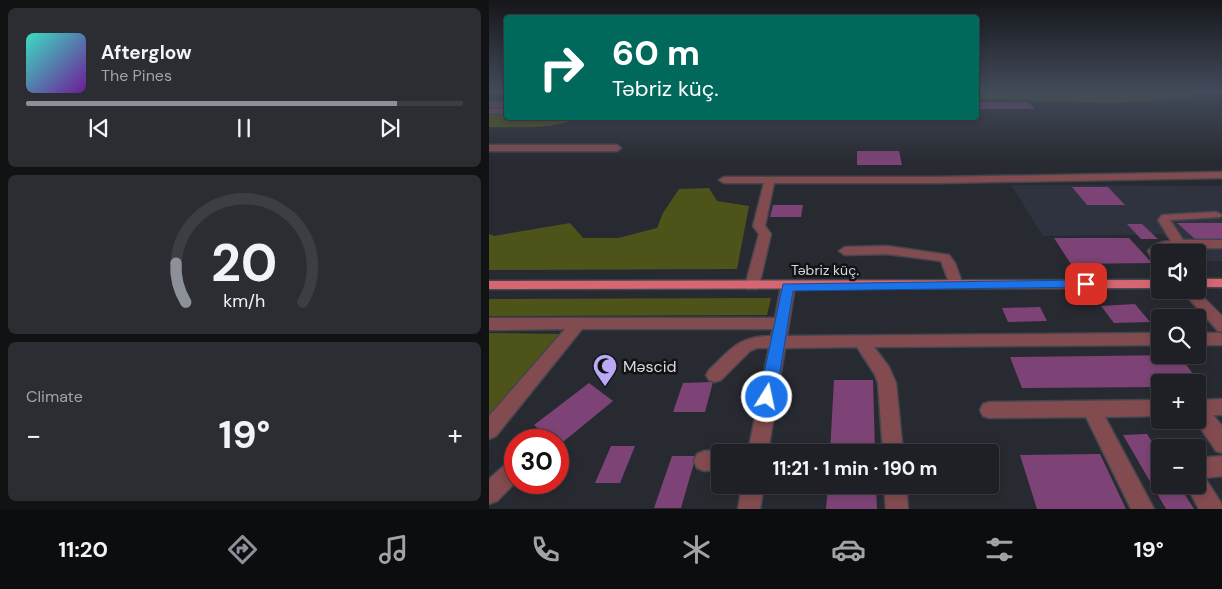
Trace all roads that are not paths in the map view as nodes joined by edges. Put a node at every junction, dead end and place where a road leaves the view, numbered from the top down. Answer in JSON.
{"nodes":[{"id":1,"x":489,"y":148,"type":"edge"},
{"id":2,"x":617,"y":148,"type":"dead end"},
{"id":3,"x":1222,"y":176,"type":"edge"},
{"id":4,"x":724,"y":180,"type":"dead end"},
{"id":5,"x":770,"y":180,"type":"junction"},
{"id":6,"x":1216,"y":215,"type":"dead end"},
{"id":7,"x":1179,"y":244,"type":"edge"},
{"id":8,"x":1206,"y":244,"type":"edge"},
{"id":9,"x":1222,"y":244,"type":"edge"},
{"id":10,"x":845,"y":251,"type":"dead end"},
{"id":11,"x":1222,"y":283,"type":"edge"},
{"id":12,"x":1151,"y":284,"type":"edge"},
{"id":13,"x":1206,"y":284,"type":"edge"},
{"id":14,"x":489,"y":285,"type":"edge"},
{"id":15,"x":956,"y":285,"type":"junction"},
{"id":16,"x":752,"y":286,"type":"junction"},
{"id":17,"x":788,"y":286,"type":"junction"},
{"id":18,"x":1196,"y":299,"type":"edge"},
{"id":19,"x":781,"y":323,"type":"junction"},
{"id":20,"x":489,"y":324,"type":"edge"},
{"id":21,"x":578,"y":324,"type":"junction"},
{"id":22,"x":1222,"y":327,"type":"edge"},
{"id":23,"x":1206,"y":339,"type":"edge"},
{"id":24,"x":1222,"y":339,"type":"edge"},
{"id":25,"x":1151,"y":340,"type":"edge"},
{"id":26,"x":861,"y":341,"type":"junction"},
{"id":27,"x":777,"y":342,"type":"junction"},
{"id":28,"x":715,"y":375,"type":"dead end"},
{"id":29,"x":1222,"y":407,"type":"edge"},
{"id":30,"x":1151,"y":408,"type":"edge"},
{"id":31,"x":1206,"y":408,"type":"edge"},
{"id":32,"x":1091,"y":409,"type":"junction"},
{"id":33,"x":989,"y":410,"type":"dead end"},
{"id":34,"x":1206,"y":421,"type":"edge"},
{"id":35,"x":489,"y":430,"type":"edge"},
{"id":36,"x":759,"y":444,"type":"edge"},
{"id":37,"x":892,"y":444,"type":"edge"},
{"id":38,"x":1222,"y":444,"type":"edge"},
{"id":39,"x":1222,"y":466,"type":"edge"},
{"id":40,"x":1206,"y":467,"type":"edge"},
{"id":41,"x":504,"y":479,"type":"edge"},
{"id":42,"x":489,"y":493,"type":"edge"},
{"id":43,"x":752,"y":494,"type":"edge"},
{"id":44,"x":896,"y":494,"type":"edge"},
{"id":45,"x":1203,"y":494,"type":"edge"},
{"id":46,"x":749,"y":509,"type":"edge"},
{"id":47,"x":897,"y":509,"type":"edge"},
{"id":48,"x":1143,"y":509,"type":"edge"},
{"id":49,"x":1212,"y":509,"type":"edge"}],
"edges":[{"from":1,"to":2,"type":"street"},
{"from":3,"to":5,"type":"street"},
{"from":4,"to":5,"type":"street"},
{"from":5,"to":16,"type":"street"},
{"from":6,"to":7,"type":"street"},
{"from":8,"to":9,"type":"street"},
{"from":10,"to":15,"type":"street"},
{"from":11,"to":13,"type":"main road"},
{"from":12,"to":15,"type":"main road","name":"Təbriz küç."},
{"from":14,"to":16,"type":"main road","name":"Təbriz küç."},
{"from":15,"to":17,"type":"main road","name":"Təbriz küç."},
{"from":16,"to":17,"type":"main road","name":"Təbriz küç."},
{"from":17,"to":19,"type":"street"},
{"from":18,"to":22,"type":"street"},
{"from":19,"to":21,"type":"street"},
{"from":19,"to":27,"type":"street"},
{"from":20,"to":21,"type":"street"},
{"from":21,"to":35,"type":"street"},
{"from":23,"to":24,"type":"street"},
{"from":25,"to":26,"type":"street"},
{"from":26,"to":27,"type":"street"},
{"from":26,"to":37,"type":"street"},
{"from":27,"to":28,"type":"street"},
{"from":27,"to":36,"type":"street"},
{"from":29,"to":31,"type":"street"},
{"from":30,"to":32,"type":"street"},
{"from":32,"to":33,"type":"street"},
{"from":32,"to":48,"type":"street"},
{"from":34,"to":38,"type":"street"},
{"from":39,"to":40,"type":"street"},
{"from":41,"to":42,"type":"street"},
{"from":43,"to":46,"type":"street"},
{"from":44,"to":47,"type":"street"},
{"from":45,"to":49,"type":"street"}]}
